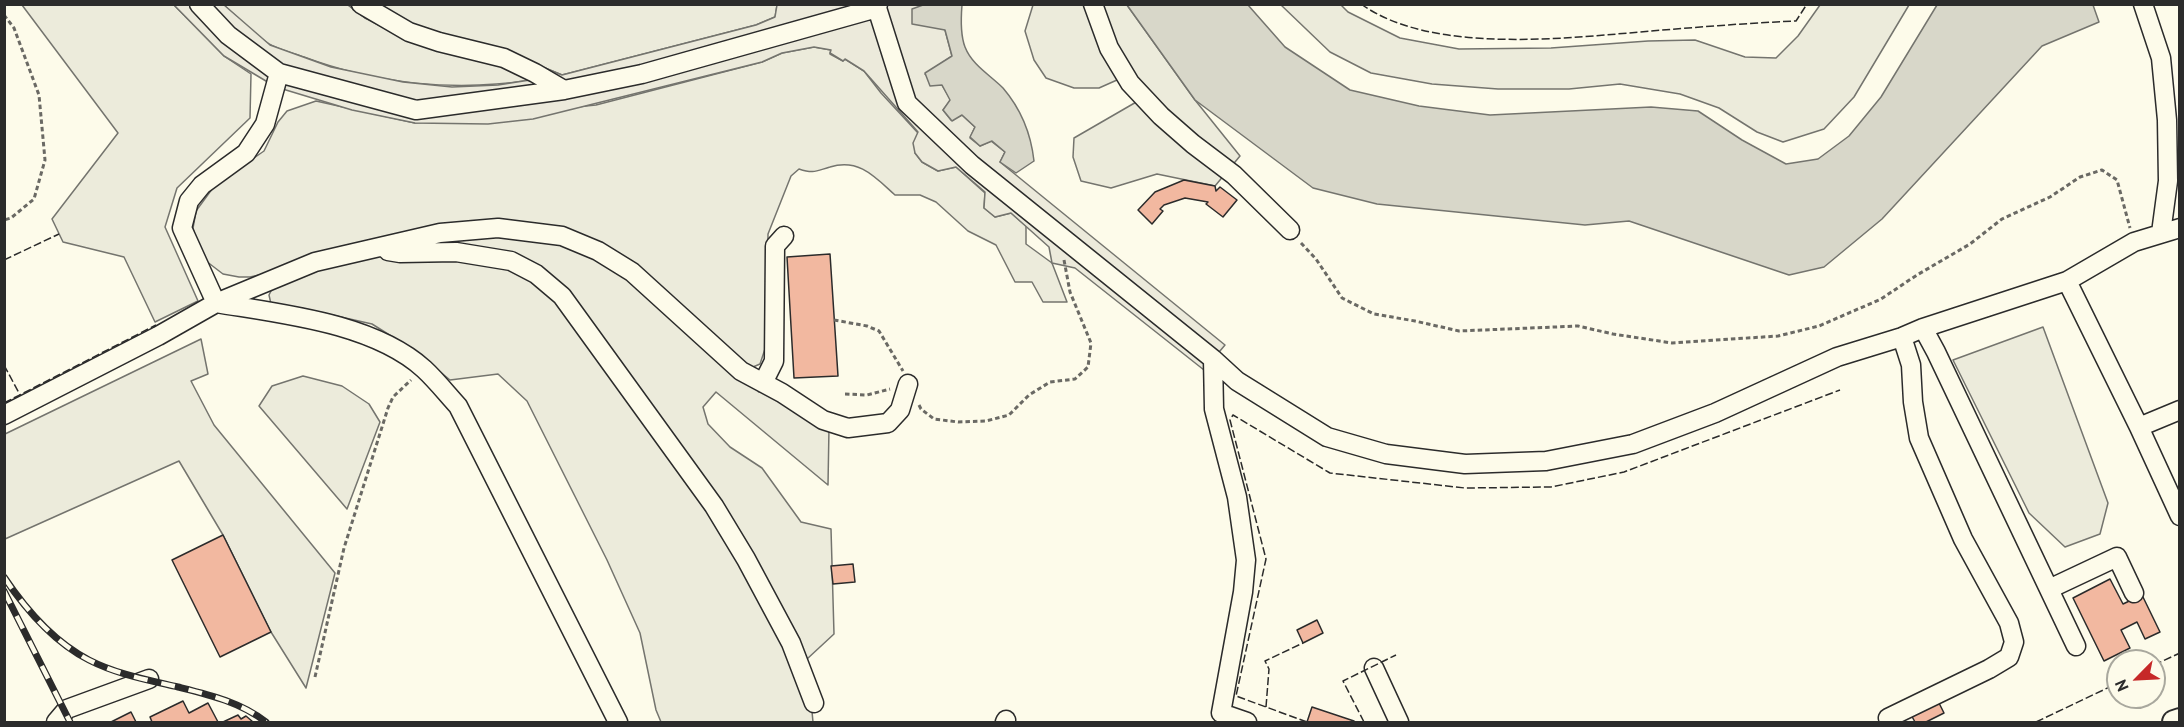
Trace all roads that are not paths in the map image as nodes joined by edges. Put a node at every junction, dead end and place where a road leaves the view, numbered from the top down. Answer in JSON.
{"nodes":[{"id":1,"x":199,"y":4,"type":"edge"},
{"id":2,"x":361,"y":4,"type":"edge"},
{"id":3,"x":1093,"y":4,"type":"edge"},
{"id":4,"x":2143,"y":4,"type":"edge"},
{"id":5,"x":877,"y":6,"type":"edge"},
{"id":6,"x":279,"y":74,"type":"junction"},
{"id":7,"x":564,"y":90,"type":"junction"},
{"id":8,"x":2180,"y":228,"type":"edge"},
{"id":9,"x":1290,"y":230,"type":"road end"},
{"id":10,"x":2161,"y":233,"type":"junction"},
{"id":11,"x":784,"y":236,"type":"dead end"},
{"id":12,"x":375,"y":249,"type":"junction"},
{"id":13,"x":2067,"y":281,"type":"junction"},
{"id":14,"x":216,"y":303,"type":"junction"},
{"id":15,"x":1923,"y":328,"type":"junction"},
{"id":16,"x":1902,"y":337,"type":"junction"},
{"id":17,"x":1213,"y":359,"type":"junction"},
{"id":18,"x":763,"y":383,"type":"junction"},
{"id":19,"x":908,"y":384,"type":"road end"},
{"id":20,"x":2180,"y":410,"type":"edge"},
{"id":21,"x":4,"y":415,"type":"edge"},
{"id":22,"x":2139,"y":427,"type":"junction"},
{"id":23,"x":2180,"y":516,"type":"edge"},
{"id":24,"x":2049,"y":589,"type":"junction"},
{"id":25,"x":2134,"y":593,"type":"dead end"},
{"id":26,"x":2076,"y":646,"type":"dead end"},
{"id":27,"x":1374,"y":668,"type":"dead end"},
{"id":28,"x":149,"y":680,"type":"dead end"},
{"id":29,"x":814,"y":703,"type":"dead end"},
{"id":30,"x":1888,"y":718,"type":"dead end"},
{"id":31,"x":2180,"y":720,"type":"edge"},
{"id":32,"x":56,"y":723,"type":"edge"},
{"id":33,"x":618,"y":723,"type":"edge"},
{"id":34,"x":1247,"y":723,"type":"edge"},
{"id":35,"x":1399,"y":723,"type":"edge"},
{"id":36,"x":2174,"y":723,"type":"edge"}],
"edges":[{"from":1,"to":6,"type":"street"},
{"from":2,"to":7,"type":"street"},
{"from":3,"to":9,"type":"street"},
{"from":4,"to":10,"type":"street"},
{"from":5,"to":7,"type":"street"},
{"from":5,"to":17,"type":"street"},
{"from":6,"to":7,"type":"street"},
{"from":6,"to":14,"type":"street"},
{"from":8,"to":10,"type":"street"},
{"from":10,"to":13,"type":"street"},
{"from":11,"to":18,"type":"street"},
{"from":12,"to":14,"type":"street"},
{"from":12,"to":18,"type":"street"},
{"from":12,"to":29,"type":"street"},
{"from":13,"to":15,"type":"street"},
{"from":13,"to":22,"type":"street"},
{"from":14,"to":21,"type":"street"},
{"from":14,"to":33,"type":"street"},
{"from":15,"to":16,"type":"street"},
{"from":15,"to":24,"type":"street"},
{"from":16,"to":17,"type":"street"},
{"from":16,"to":30,"type":"street"},
{"from":17,"to":34,"type":"street"},
{"from":18,"to":19,"type":"street"},
{"from":20,"to":22,"type":"street"},
{"from":22,"to":23,"type":"street"},
{"from":24,"to":25,"type":"street"},
{"from":24,"to":26,"type":"street"},
{"from":27,"to":35,"type":"street"},
{"from":28,"to":32,"type":"street"},
{"from":31,"to":36,"type":"main road"}]}
